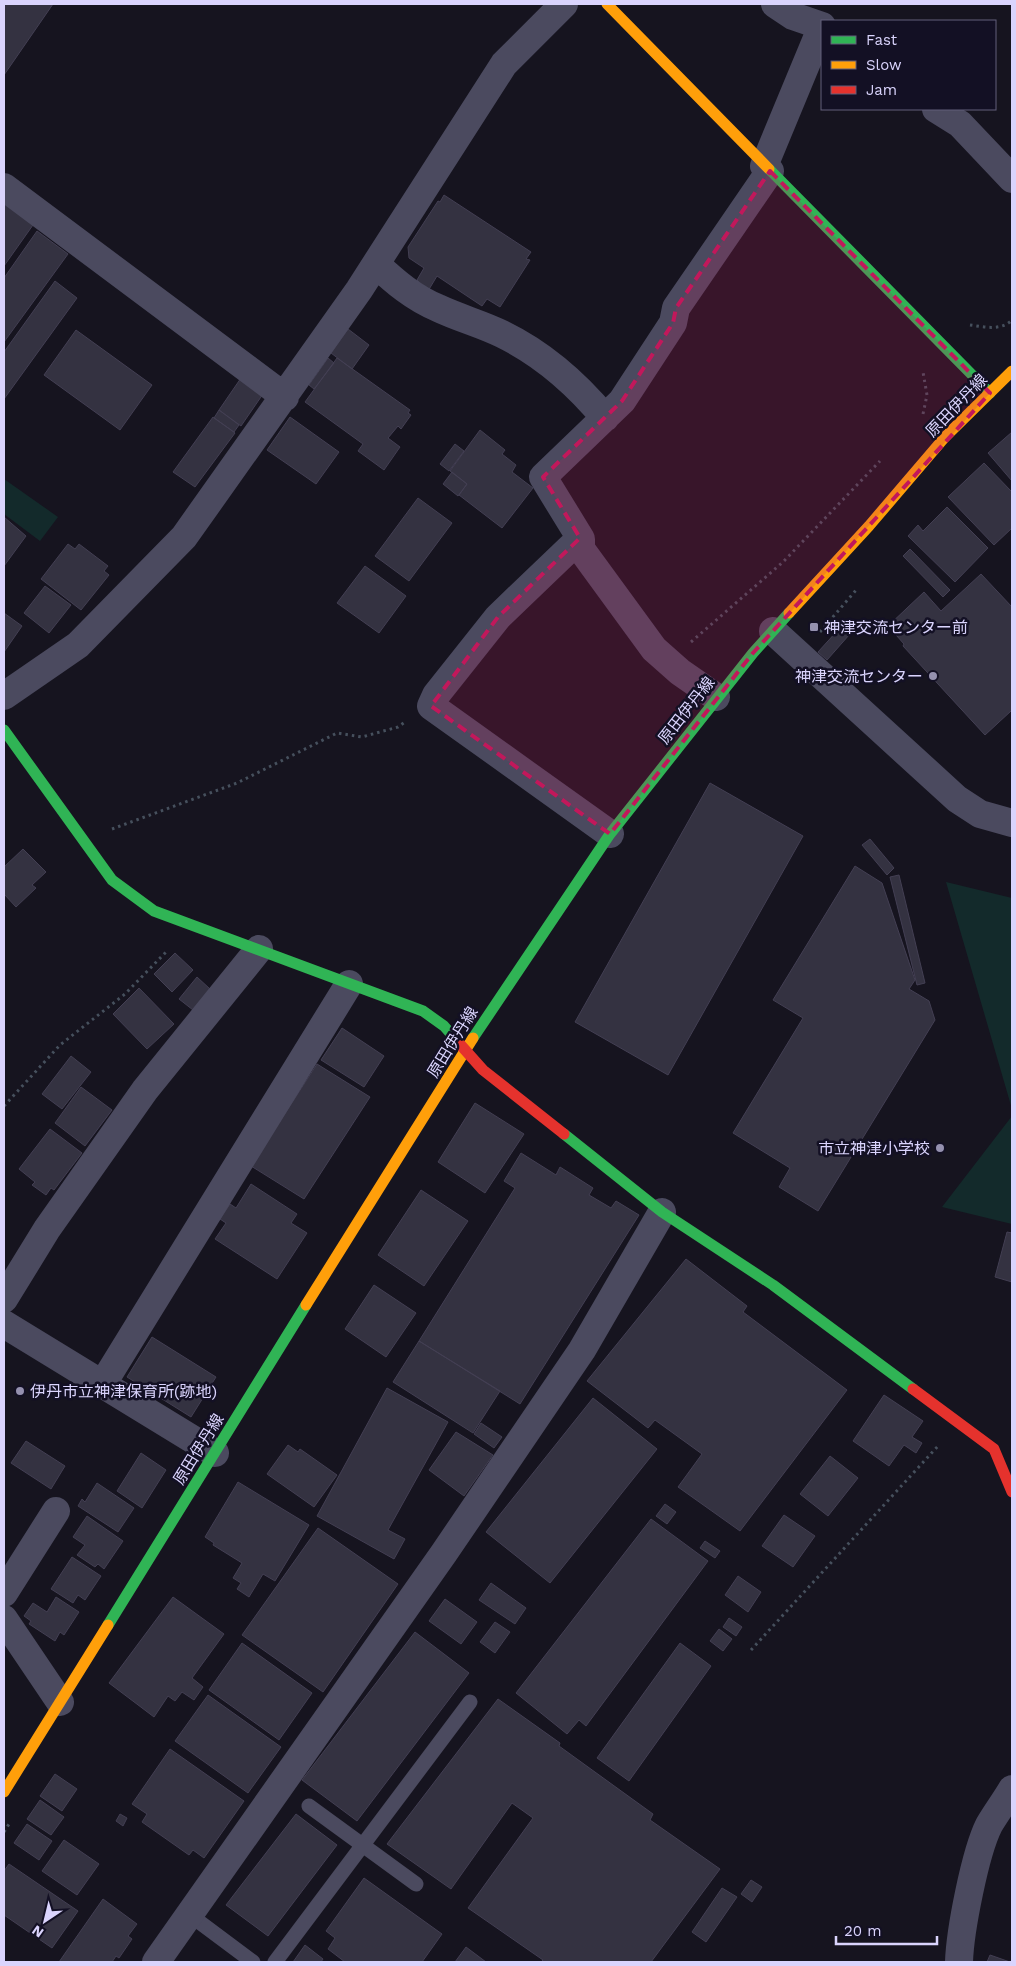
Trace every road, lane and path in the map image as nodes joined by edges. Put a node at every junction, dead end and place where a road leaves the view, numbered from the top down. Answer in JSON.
{"nodes":[{"id":1,"x":564,"y":4,"type":"edge"},
{"id":2,"x":606,"y":4,"type":"edge"},
{"id":3,"x":775,"y":4,"type":"edge"},
{"id":4,"x":821,"y":26,"type":"edge"},
{"id":5,"x":821,"y":29,"type":"edge"},
{"id":6,"x":938,"y":110,"type":"edge"},
{"id":7,"x":767,"y":169,"type":"junction"},
{"id":8,"x":1012,"y":178,"type":"edge"},
{"id":9,"x":4,"y":187,"type":"edge"},
{"id":10,"x":376,"y":264,"type":"junction"},
{"id":11,"x":1012,"y":320,"type":"edge"},
{"id":12,"x":970,"y":325,"type":"dead end"},
{"id":13,"x":1012,"y":371,"type":"edge"},
{"id":14,"x":990,"y":393,"type":"junction"},
{"id":15,"x":285,"y":397,"type":"junction"},
{"id":16,"x":605,"y":418,"type":"junction"},
{"id":17,"x":582,"y":549,"type":"junction"},
{"id":18,"x":773,"y":631,"type":"junction"},
{"id":19,"x":4,"y":696,"type":"edge"},
{"id":20,"x":716,"y":697,"type":"junction"},
{"id":21,"x":431,"y":706,"type":"junction"},
{"id":22,"x":4,"y":730,"type":"edge"},
{"id":23,"x":1012,"y":824,"type":"edge"},
{"id":24,"x":610,"y":834,"type":"junction"},
{"id":25,"x":81,"y":840,"type":"junction"},
{"id":26,"x":190,"y":925,"type":"junction"},
{"id":27,"x":259,"y":949,"type":"junction"},
{"id":28,"x":349,"y":984,"type":"junction"},
{"id":29,"x":465,"y":1050,"type":"junction"},
{"id":30,"x":4,"y":1106,"type":"edge"},
{"id":31,"x":662,"y":1212,"type":"junction"},
{"id":32,"x":4,"y":1299,"type":"edge"},
{"id":33,"x":4,"y":1324,"type":"edge"},
{"id":34,"x":102,"y":1385,"type":"junction"},
{"id":35,"x":959,"y":1423,"type":"junction"},
{"id":36,"x":215,"y":1454,"type":"junction"},
{"id":37,"x":1012,"y":1492,"type":"edge"},
{"id":38,"x":56,"y":1512,"type":"dead end"},
{"id":39,"x":4,"y":1593,"type":"edge"},
{"id":40,"x":4,"y":1618,"type":"edge"},
{"id":41,"x":751,"y":1650,"type":"dead end"},
{"id":42,"x":60,"y":1702,"type":"junction"},
{"id":43,"x":470,"y":1702,"type":"dead end"},
{"id":44,"x":1012,"y":1789,"type":"edge"},
{"id":45,"x":4,"y":1792,"type":"edge"},
{"id":46,"x":309,"y":1806,"type":"dead end"},
{"id":47,"x":362,"y":1847,"type":"junction"},
{"id":48,"x":416,"y":1884,"type":"dead end"},
{"id":49,"x":190,"y":1915,"type":"junction"},
{"id":50,"x":156,"y":1962,"type":"edge"},
{"id":51,"x":253,"y":1962,"type":"edge"},
{"id":52,"x":275,"y":1962,"type":"edge"},
{"id":53,"x":959,"y":1962,"type":"edge"}],
"edges":[{"from":1,"to":10,"type":"street"},
{"from":2,"to":7,"type":"street"},
{"from":3,"to":4,"type":"street"},
{"from":5,"to":7,"type":"street"},
{"from":6,"to":8,"type":"street"},
{"from":7,"to":14,"type":"street"},
{"from":7,"to":16,"type":"street"},
{"from":9,"to":15,"type":"street"},
{"from":10,"to":15,"type":"street"},
{"from":10,"to":16,"type":"street"},
{"from":11,"to":12,"type":"path"},
{"from":13,"to":14,"type":"street","name":"原田伊丹線"},
{"from":14,"to":18,"type":"street","name":"原田伊丹線"},
{"from":15,"to":19,"type":"street"},
{"from":16,"to":17,"type":"street"},
{"from":17,"to":20,"type":"street"},
{"from":17,"to":21,"type":"street"},
{"from":18,"to":20,"type":"street","name":"原田伊丹線"},
{"from":18,"to":23,"type":"street"},
{"from":20,"to":24,"type":"street","name":"原田伊丹線"},
{"from":21,"to":24,"type":"street"},
{"from":21,"to":25,"type":"path"},
{"from":22,"to":25,"type":"street"},
{"from":24,"to":29,"type":"street","name":"原田伊丹線"},
{"from":25,"to":26,"type":"street"},
{"from":26,"to":27,"type":"street"},
{"from":26,"to":30,"type":"path"},
{"from":27,"to":28,"type":"street"},
{"from":27,"to":32,"type":"street"},
{"from":28,"to":29,"type":"street"},
{"from":28,"to":34,"type":"street"},
{"from":29,"to":31,"type":"street"},
{"from":29,"to":36,"type":"street","name":"原田伊丹線"},
{"from":31,"to":35,"type":"street"},
{"from":31,"to":49,"type":"street"},
{"from":33,"to":34,"type":"street"},
{"from":34,"to":36,"type":"street"},
{"from":35,"to":37,"type":"street"},
{"from":35,"to":41,"type":"path"},
{"from":36,"to":42,"type":"street","name":"原田伊丹線"},
{"from":38,"to":39,"type":"street"},
{"from":40,"to":42,"type":"street"},
{"from":42,"to":45,"type":"street","name":"原田伊丹線"},
{"from":43,"to":47,"type":"lane"},
{"from":44,"to":53,"type":"street"},
{"from":46,"to":47,"type":"lane"},
{"from":47,"to":48,"type":"lane"},
{"from":47,"to":52,"type":"lane"},
{"from":49,"to":50,"type":"street"},
{"from":49,"to":51,"type":"lane"}]}
